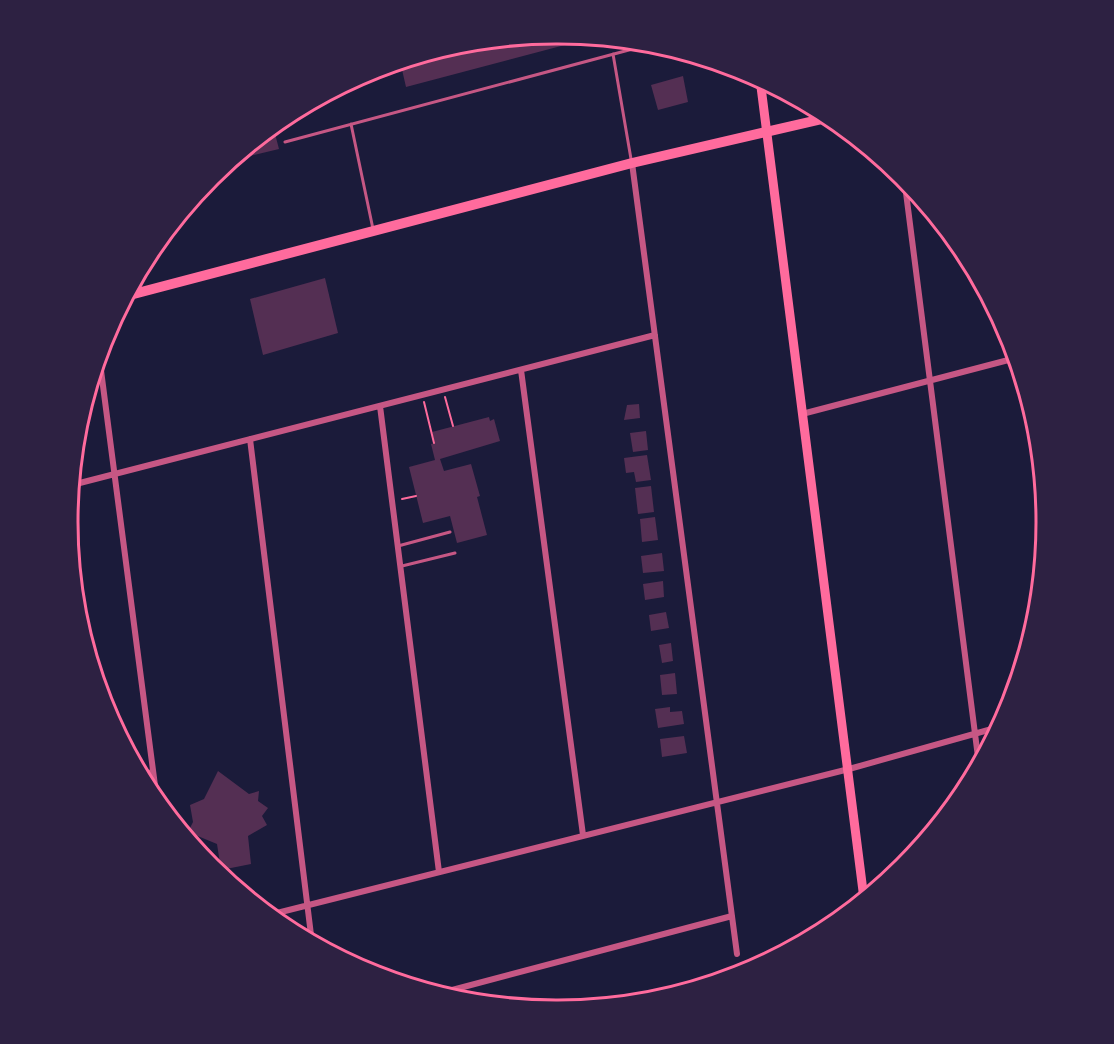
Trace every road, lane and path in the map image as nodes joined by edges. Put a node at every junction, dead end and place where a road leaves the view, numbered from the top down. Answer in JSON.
{"nodes":[{"id":1,"x":629,"y":50,"type":"edge"},
{"id":2,"x":613,"y":54,"type":"junction"},
{"id":3,"x":761,"y":90,"type":"edge"},
{"id":4,"x":817,"y":121,"type":"edge"},
{"id":5,"x":351,"y":124,"type":"junction"},
{"id":6,"x":767,"y":134,"type":"junction"},
{"id":7,"x":285,"y":142,"type":"dead end"},
{"id":8,"x":632,"y":163,"type":"junction"},
{"id":9,"x":906,"y":196,"type":"edge"},
{"id":10,"x":373,"y":231,"type":"junction"},
{"id":11,"x":137,"y":293,"type":"edge"},
{"id":12,"x":655,"y":335,"type":"junction"},
{"id":13,"x":1007,"y":360,"type":"edge"},
{"id":14,"x":521,"y":370,"type":"junction"},
{"id":15,"x":102,"y":376,"type":"edge"},
{"id":16,"x":928,"y":380,"type":"junction"},
{"id":17,"x":442,"y":390,"type":"junction"},
{"id":18,"x":422,"y":395,"type":"junction"},
{"id":19,"x":380,"y":406,"type":"junction"},
{"id":20,"x":802,"y":414,"type":"junction"},
{"id":21,"x":453,"y":426,"type":"dead end"},
{"id":22,"x":250,"y":439,"type":"junction"},
{"id":23,"x":434,"y":443,"type":"dead end"},
{"id":24,"x":114,"y":474,"type":"junction"},
{"id":25,"x":81,"y":483,"type":"edge"},
{"id":26,"x":416,"y":496,"type":"dead end"},
{"id":27,"x":392,"y":502,"type":"junction"},
{"id":28,"x":450,"y":532,"type":"dead end"},
{"id":29,"x":398,"y":546,"type":"junction"},
{"id":30,"x":455,"y":553,"type":"dead end"},
{"id":31,"x":400,"y":566,"type":"junction"},
{"id":32,"x":988,"y":730,"type":"edge"},
{"id":33,"x":975,"y":733,"type":"junction"},
{"id":34,"x":977,"y":750,"type":"edge"},
{"id":35,"x":849,"y":769,"type":"junction"},
{"id":36,"x":153,"y":772,"type":"junction"},
{"id":37,"x":150,"y":773,"type":"edge"},
{"id":38,"x":154,"y":780,"type":"edge"},
{"id":39,"x":717,"y":801,"type":"junction"},
{"id":40,"x":583,"y":835,"type":"junction"},
{"id":41,"x":439,"y":872,"type":"junction"},
{"id":42,"x":863,"y":890,"type":"edge"},
{"id":43,"x":309,"y":906,"type":"junction"},
{"id":44,"x":280,"y":912,"type":"edge"},
{"id":45,"x":732,"y":916,"type":"junction"},
{"id":46,"x":311,"y":932,"type":"edge"},
{"id":47,"x":737,"y":954,"type":"dead end"},
{"id":48,"x":456,"y":989,"type":"edge"}],
"edges":[{"from":1,"to":2,"type":"lane"},
{"from":2,"to":5,"type":"lane"},
{"from":2,"to":8,"type":"lane"},
{"from":3,"to":6,"type":"main road"},
{"from":4,"to":6,"type":"main road"},
{"from":5,"to":7,"type":"lane"},
{"from":5,"to":10,"type":"lane"},
{"from":6,"to":8,"type":"main road"},
{"from":6,"to":20,"type":"main road"},
{"from":8,"to":10,"type":"main road"},
{"from":8,"to":12,"type":"street"},
{"from":9,"to":16,"type":"street"},
{"from":10,"to":11,"type":"main road"},
{"from":12,"to":14,"type":"street"},
{"from":12,"to":39,"type":"street"},
{"from":13,"to":16,"type":"street"},
{"from":14,"to":17,"type":"street"},
{"from":14,"to":40,"type":"street"},
{"from":15,"to":24,"type":"street"},
{"from":16,"to":20,"type":"street"},
{"from":16,"to":33,"type":"street"},
{"from":17,"to":18,"type":"street"},
{"from":17,"to":21,"type":"path"},
{"from":18,"to":19,"type":"street"},
{"from":18,"to":23,"type":"path"},
{"from":19,"to":22,"type":"street"},
{"from":19,"to":27,"type":"street"},
{"from":20,"to":35,"type":"main road"},
{"from":22,"to":24,"type":"street"},
{"from":22,"to":43,"type":"street"},
{"from":24,"to":25,"type":"street"},
{"from":24,"to":36,"type":"street"},
{"from":26,"to":27,"type":"path"},
{"from":27,"to":29,"type":"street"},
{"from":28,"to":29,"type":"lane"},
{"from":29,"to":31,"type":"street"},
{"from":30,"to":31,"type":"lane"},
{"from":31,"to":41,"type":"street"},
{"from":32,"to":33,"type":"street"},
{"from":33,"to":34,"type":"street"},
{"from":33,"to":35,"type":"street"},
{"from":35,"to":39,"type":"street"},
{"from":35,"to":42,"type":"main road"},
{"from":36,"to":37,"type":"street"},
{"from":36,"to":38,"type":"street"},
{"from":39,"to":40,"type":"street"},
{"from":39,"to":45,"type":"street"},
{"from":40,"to":41,"type":"street"},
{"from":41,"to":43,"type":"street"},
{"from":43,"to":44,"type":"street"},
{"from":43,"to":46,"type":"street"},
{"from":45,"to":47,"type":"street"},
{"from":45,"to":48,"type":"street"}]}
